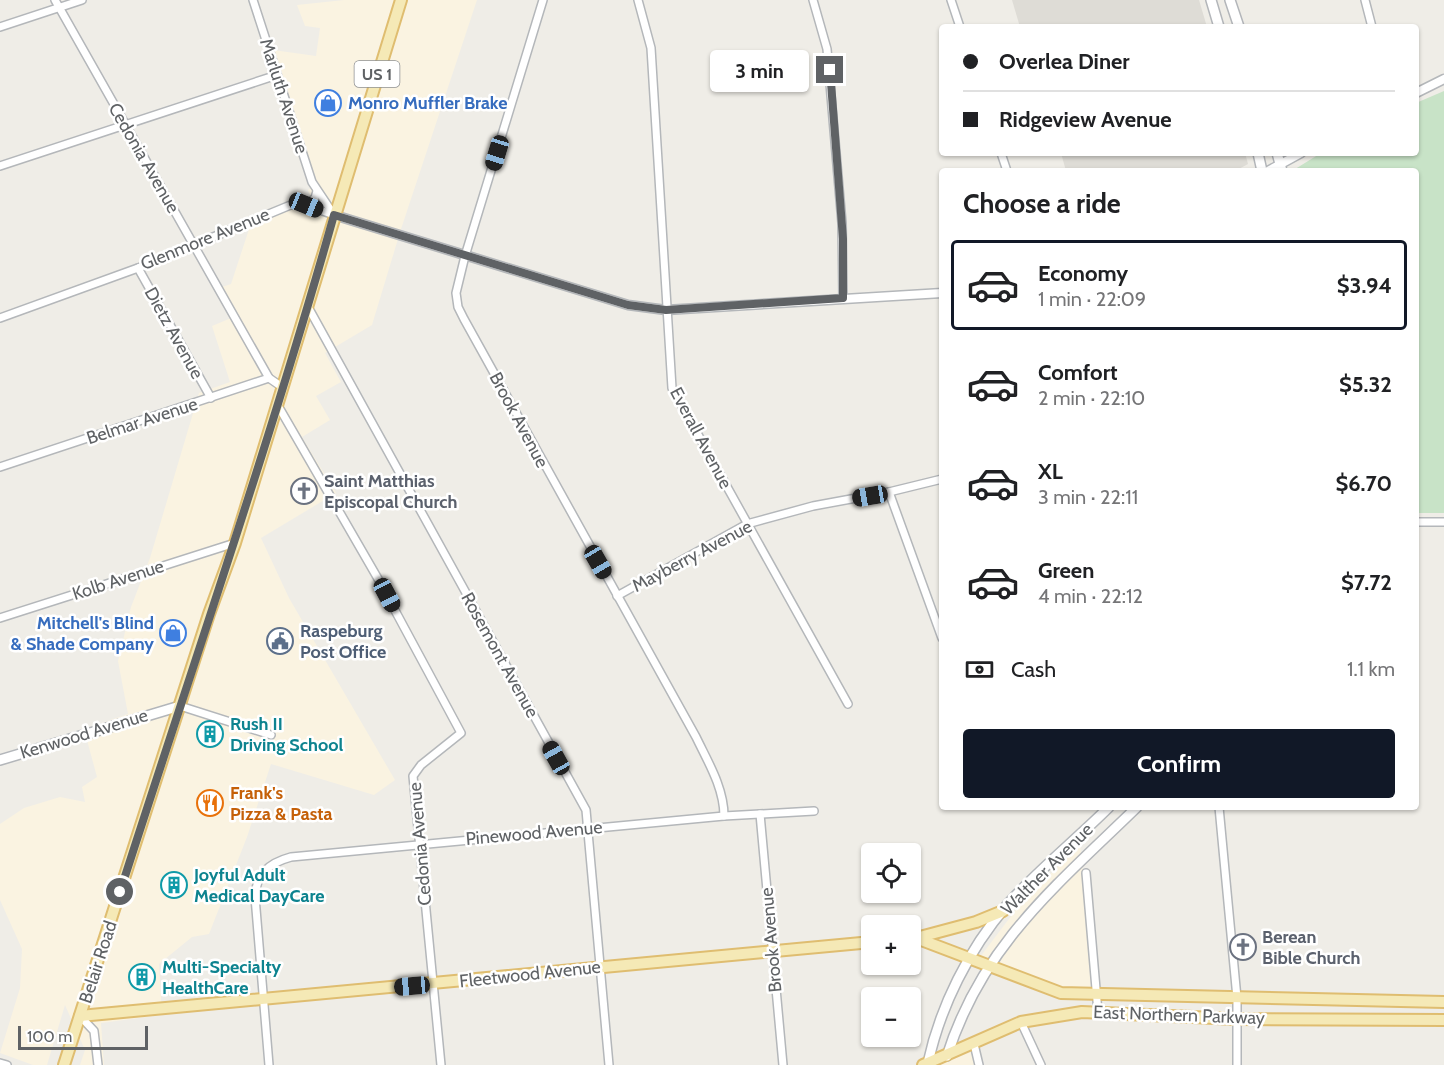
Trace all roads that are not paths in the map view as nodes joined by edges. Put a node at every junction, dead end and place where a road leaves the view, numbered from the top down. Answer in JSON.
{"nodes":[{"id":1,"x":55,"y":0,"type":"edge"},
{"id":2,"x":82,"y":0,"type":"edge"},
{"id":3,"x":253,"y":0,"type":"edge"},
{"id":4,"x":401,"y":0,"type":"edge"},
{"id":5,"x":543,"y":0,"type":"edge"},
{"id":6,"x":638,"y":0,"type":"edge"},
{"id":7,"x":813,"y":0,"type":"edge"},
{"id":8,"x":951,"y":0,"type":"edge"},
{"id":9,"x":1211,"y":0,"type":"edge"},
{"id":10,"x":1230,"y":0,"type":"edge"},
{"id":11,"x":1365,"y":0,"type":"edge"},
{"id":12,"x":59,"y":8,"type":"junction"},
{"id":13,"x":959,"y":24,"type":"edge"},
{"id":14,"x":1218,"y":24,"type":"edge"},
{"id":15,"x":1238,"y":24,"type":"edge"},
{"id":16,"x":1371,"y":24,"type":"edge"},
{"id":17,"x":0,"y":27,"type":"edge"},
{"id":18,"x":277,"y":75,"type":"junction"},
{"id":19,"x":1444,"y":79,"type":"edge"},
{"id":20,"x":1419,"y":92,"type":"edge"},
{"id":21,"x":124,"y":125,"type":"junction"},
{"id":22,"x":1297,"y":156,"type":"edge"},
{"id":23,"x":0,"y":166,"type":"edge"},
{"id":24,"x":1281,"y":168,"type":"edge"},
{"id":25,"x":317,"y":191,"type":"junction"},
{"id":26,"x":306,"y":205,"type":"junction"},
{"id":27,"x":334,"y":215,"type":"junction"},
{"id":28,"x":195,"y":244,"type":"junction"},
{"id":29,"x":465,"y":256,"type":"junction"},
{"id":30,"x":138,"y":268,"type":"junction"},
{"id":31,"x":939,"y":293,"type":"edge"},
{"id":32,"x":843,"y":298,"type":"junction"},
{"id":33,"x":308,"y":307,"type":"junction"},
{"id":34,"x":666,"y":310,"type":"junction"},
{"id":35,"x":0,"y":318,"type":"edge"},
{"id":36,"x":269,"y":378,"type":"junction"},
{"id":37,"x":282,"y":387,"type":"junction"},
{"id":38,"x":211,"y":398,"type":"junction"},
{"id":39,"x":277,"y":404,"type":"junction"},
{"id":40,"x":0,"y":467,"type":"edge"},
{"id":41,"x":939,"y":480,"type":"edge"},
{"id":42,"x":889,"y":492,"type":"junction"},
{"id":43,"x":1419,"y":522,"type":"edge"},
{"id":44,"x":1444,"y":522,"type":"edge"},
{"id":45,"x":747,"y":524,"type":"junction"},
{"id":46,"x":235,"y":543,"type":"junction"},
{"id":47,"x":617,"y":596,"type":"junction"},
{"id":48,"x":0,"y":618,"type":"edge"},
{"id":49,"x":939,"y":621,"type":"edge"},
{"id":50,"x":848,"y":704,"type":"dead end"},
{"id":51,"x":180,"y":705,"type":"junction"},
{"id":52,"x":271,"y":735,"type":"dead end"},
{"id":53,"x":0,"y":760,"type":"edge"},
{"id":54,"x":1106,"y":810,"type":"edge"},
{"id":55,"x":1134,"y":810,"type":"edge"},
{"id":56,"x":1219,"y":810,"type":"edge"},
{"id":57,"x":814,"y":811,"type":"dead end"},
{"id":58,"x":760,"y":814,"type":"junction"},
{"id":59,"x":724,"y":816,"type":"junction"},
{"id":60,"x":589,"y":828,"type":"junction"},
{"id":61,"x":418,"y":843,"type":"junction"},
{"id":62,"x":1086,"y":873,"type":"dead end"},
{"id":63,"x":1003,"y":911,"type":"junction"},
{"id":64,"x":921,"y":936,"type":"edge"},
{"id":65,"x":921,"y":941,"type":"edge"},
{"id":66,"x":861,"y":943,"type":"edge"},
{"id":67,"x":771,"y":952,"type":"junction"},
{"id":68,"x":968,"y":959,"type":"junction"},
{"id":69,"x":602,"y":966,"type":"junction"},
{"id":70,"x":987,"y":966,"type":"junction"},
{"id":71,"x":433,"y":984,"type":"junction"},
{"id":72,"x":1096,"y":995,"type":"junction"},
{"id":73,"x":1237,"y":998,"type":"junction"},
{"id":74,"x":263,"y":999,"type":"junction"},
{"id":75,"x":1382,"y":1001,"type":"junction"},
{"id":76,"x":1444,"y":1002,"type":"edge"},
{"id":77,"x":1098,"y":1012,"type":"junction"},
{"id":78,"x":80,"y":1016,"type":"junction"},
{"id":79,"x":1237,"y":1019,"type":"junction"},
{"id":80,"x":1380,"y":1020,"type":"junction"},
{"id":81,"x":1444,"y":1020,"type":"edge"},
{"id":82,"x":1021,"y":1022,"type":"junction"},
{"id":83,"x":974,"y":1044,"type":"junction"},
{"id":84,"x":947,"y":1056,"type":"junction"},
{"id":85,"x":0,"y":1063,"type":"edge"},
{"id":86,"x":926,"y":1064,"type":"edge"},
{"id":87,"x":7,"y":1065,"type":"edge"},
{"id":88,"x":64,"y":1065,"type":"edge"},
{"id":89,"x":98,"y":1065,"type":"edge"},
{"id":90,"x":269,"y":1065,"type":"edge"},
{"id":91,"x":441,"y":1065,"type":"edge"},
{"id":92,"x":609,"y":1065,"type":"edge"},
{"id":93,"x":783,"y":1065,"type":"edge"},
{"id":94,"x":979,"y":1065,"type":"edge"},
{"id":95,"x":1041,"y":1065,"type":"edge"},
{"id":96,"x":1237,"y":1065,"type":"edge"}],
"edges":[{"from":1,"to":12,"type":"street","name":"Cedonia Avenue"},
{"from":2,"to":12,"type":"street"},
{"from":3,"to":18,"type":"street","name":"Marluth Avenue"},
{"from":4,"to":27,"type":"main road","name":"Belair Road","number":"US 1"},
{"from":5,"to":29,"type":"street","name":"Brook Avenue"},
{"from":6,"to":34,"type":"street","name":"Everall Avenue"},
{"from":7,"to":32,"type":"street"},
{"from":8,"to":13,"type":"street"},
{"from":9,"to":14,"type":"main road"},
{"from":10,"to":15,"type":"main road"},
{"from":11,"to":16,"type":"street"},
{"from":12,"to":17,"type":"street"},
{"from":12,"to":21,"type":"street","name":"Cedonia Avenue"},
{"from":18,"to":21,"type":"street"},
{"from":18,"to":25,"type":"street","name":"Marluth Avenue"},
{"from":19,"to":20,"type":"street"},
{"from":21,"to":23,"type":"street"},
{"from":21,"to":28,"type":"street","name":"Cedonia Avenue"},
{"from":22,"to":24,"type":"street"},
{"from":25,"to":26,"type":"street"},
{"from":25,"to":27,"type":"street","name":"Marluth Avenue"},
{"from":26,"to":27,"type":"street","name":"Glenmore Avenue"},
{"from":26,"to":28,"type":"street","name":"Glenmore Avenue"},
{"from":27,"to":29,"type":"street","name":"Glenmore Avenue"},
{"from":27,"to":33,"type":"main road","name":"Belair Road","number":"US 1"},
{"from":28,"to":30,"type":"street","name":"Glenmore Avenue"},
{"from":28,"to":36,"type":"street","name":"Cedonia Avenue"},
{"from":29,"to":34,"type":"street","name":"Glenmore Avenue"},
{"from":29,"to":47,"type":"street","name":"Brook Avenue"},
{"from":30,"to":35,"type":"street","name":"Glenmore Avenue"},
{"from":30,"to":38,"type":"street","name":"Dietz Avenue"},
{"from":31,"to":32,"type":"street","name":"Glenmore Avenue"},
{"from":32,"to":34,"type":"street","name":"Glenmore Avenue"},
{"from":33,"to":37,"type":"main road","name":"Belair Road","number":"US 1"},
{"from":33,"to":60,"type":"street","name":"Rosemont Avenue"},
{"from":34,"to":45,"type":"street","name":"Everall Avenue"},
{"from":36,"to":37,"type":"street"},
{"from":36,"to":38,"type":"street","name":"Belmar Avenue"},
{"from":37,"to":39,"type":"main road","name":"Belair Road","number":"US 1"},
{"from":38,"to":40,"type":"street","name":"Belmar Avenue"},
{"from":39,"to":46,"type":"main road","name":"Belair Road","number":"US 1"},
{"from":39,"to":61,"type":"street","name":"Cedonia Avenue"},
{"from":41,"to":42,"type":"street","name":"Mayberry Avenue"},
{"from":42,"to":45,"type":"street","name":"Mayberry Avenue"},
{"from":42,"to":49,"type":"street"},
{"from":43,"to":44,"type":"street"},
{"from":45,"to":47,"type":"street","name":"Mayberry Avenue"},
{"from":45,"to":50,"type":"street","name":"Everall Avenue"},
{"from":46,"to":48,"type":"street","name":"Kolb Avenue"},
{"from":46,"to":51,"type":"main road","name":"Belair Road","number":"US 1"},
{"from":47,"to":59,"type":"street","name":"Brook Avenue"},
{"from":51,"to":52,"type":"street"},
{"from":51,"to":53,"type":"main road","name":"Kenwood Avenue"},
{"from":51,"to":78,"type":"main road","name":"Belair Road","number":"US 1"},
{"from":54,"to":63,"type":"main road","name":"Walther Avenue"},
{"from":55,"to":70,"type":"main road","name":"Walther Avenue"},
{"from":56,"to":73,"type":"street"},
{"from":57,"to":58,"type":"street","name":"Pinewood Avenue"},
{"from":58,"to":59,"type":"street","name":"Pinewood Avenue"},
{"from":58,"to":67,"type":"street","name":"Brook Avenue"},
{"from":59,"to":60,"type":"street","name":"Pinewood Avenue"},
{"from":60,"to":61,"type":"street","name":"Pinewood Avenue"},
{"from":60,"to":69,"type":"street","name":"Rosemont Avenue"},
{"from":61,"to":71,"type":"street","name":"Cedonia Avenue"},
{"from":61,"to":74,"type":"street","name":"Pinewood Avenue"},
{"from":62,"to":72,"type":"street"},
{"from":63,"to":64,"type":"main road"},
{"from":63,"to":68,"type":"main road","name":"Walther Avenue"},
{"from":65,"to":68,"type":"main road"},
{"from":66,"to":67,"type":"main road","name":"Fleetwood Avenue"},
{"from":67,"to":69,"type":"main road","name":"Fleetwood Avenue"},
{"from":67,"to":93,"type":"street","name":"Brook Avenue"},
{"from":68,"to":70,"type":"main road"},
{"from":68,"to":86,"type":"main road","name":"Walther Avenue"},
{"from":69,"to":71,"type":"main road","name":"Fleetwood Avenue"},
{"from":69,"to":92,"type":"street","name":"Rosemont Avenue"},
{"from":70,"to":72,"type":"main road","name":"East Northern Parkway"},
{"from":70,"to":84,"type":"main road","name":"Walther Avenue"},
{"from":71,"to":74,"type":"main road","name":"Fleetwood Avenue"},
{"from":71,"to":91,"type":"street","name":"Cedonia Avenue"},
{"from":72,"to":73,"type":"main road","name":"East Northern Parkway"},
{"from":72,"to":77,"type":"street"},
{"from":73,"to":75,"type":"main road","name":"East Northern Parkway"},
{"from":73,"to":79,"type":"street"},
{"from":74,"to":78,"type":"main road","name":"Fleetwood Avenue"},
{"from":74,"to":90,"type":"street"},
{"from":75,"to":76,"type":"main road","name":"East Northern Parkway"},
{"from":75,"to":80,"type":"main road"},
{"from":77,"to":79,"type":"main road","name":"East Northern Parkway"},
{"from":77,"to":82,"type":"main road","name":"East Northern Parkway"},
{"from":78,"to":88,"type":"main road","name":"Belair Road","number":"US 1"},
{"from":78,"to":89,"type":"street"},
{"from":79,"to":80,"type":"main road","name":"East Northern Parkway"},
{"from":79,"to":96,"type":"street"},
{"from":80,"to":81,"type":"main road","name":"East Northern Parkway"},
{"from":82,"to":83,"type":"main road","name":"East Northern Parkway"},
{"from":82,"to":95,"type":"street"},
{"from":83,"to":84,"type":"main road","name":"East Northern Parkway"},
{"from":83,"to":94,"type":"street"},
{"from":84,"to":86,"type":"main road","name":"East Northern Parkway"},
{"from":85,"to":87,"type":"street"}]}
